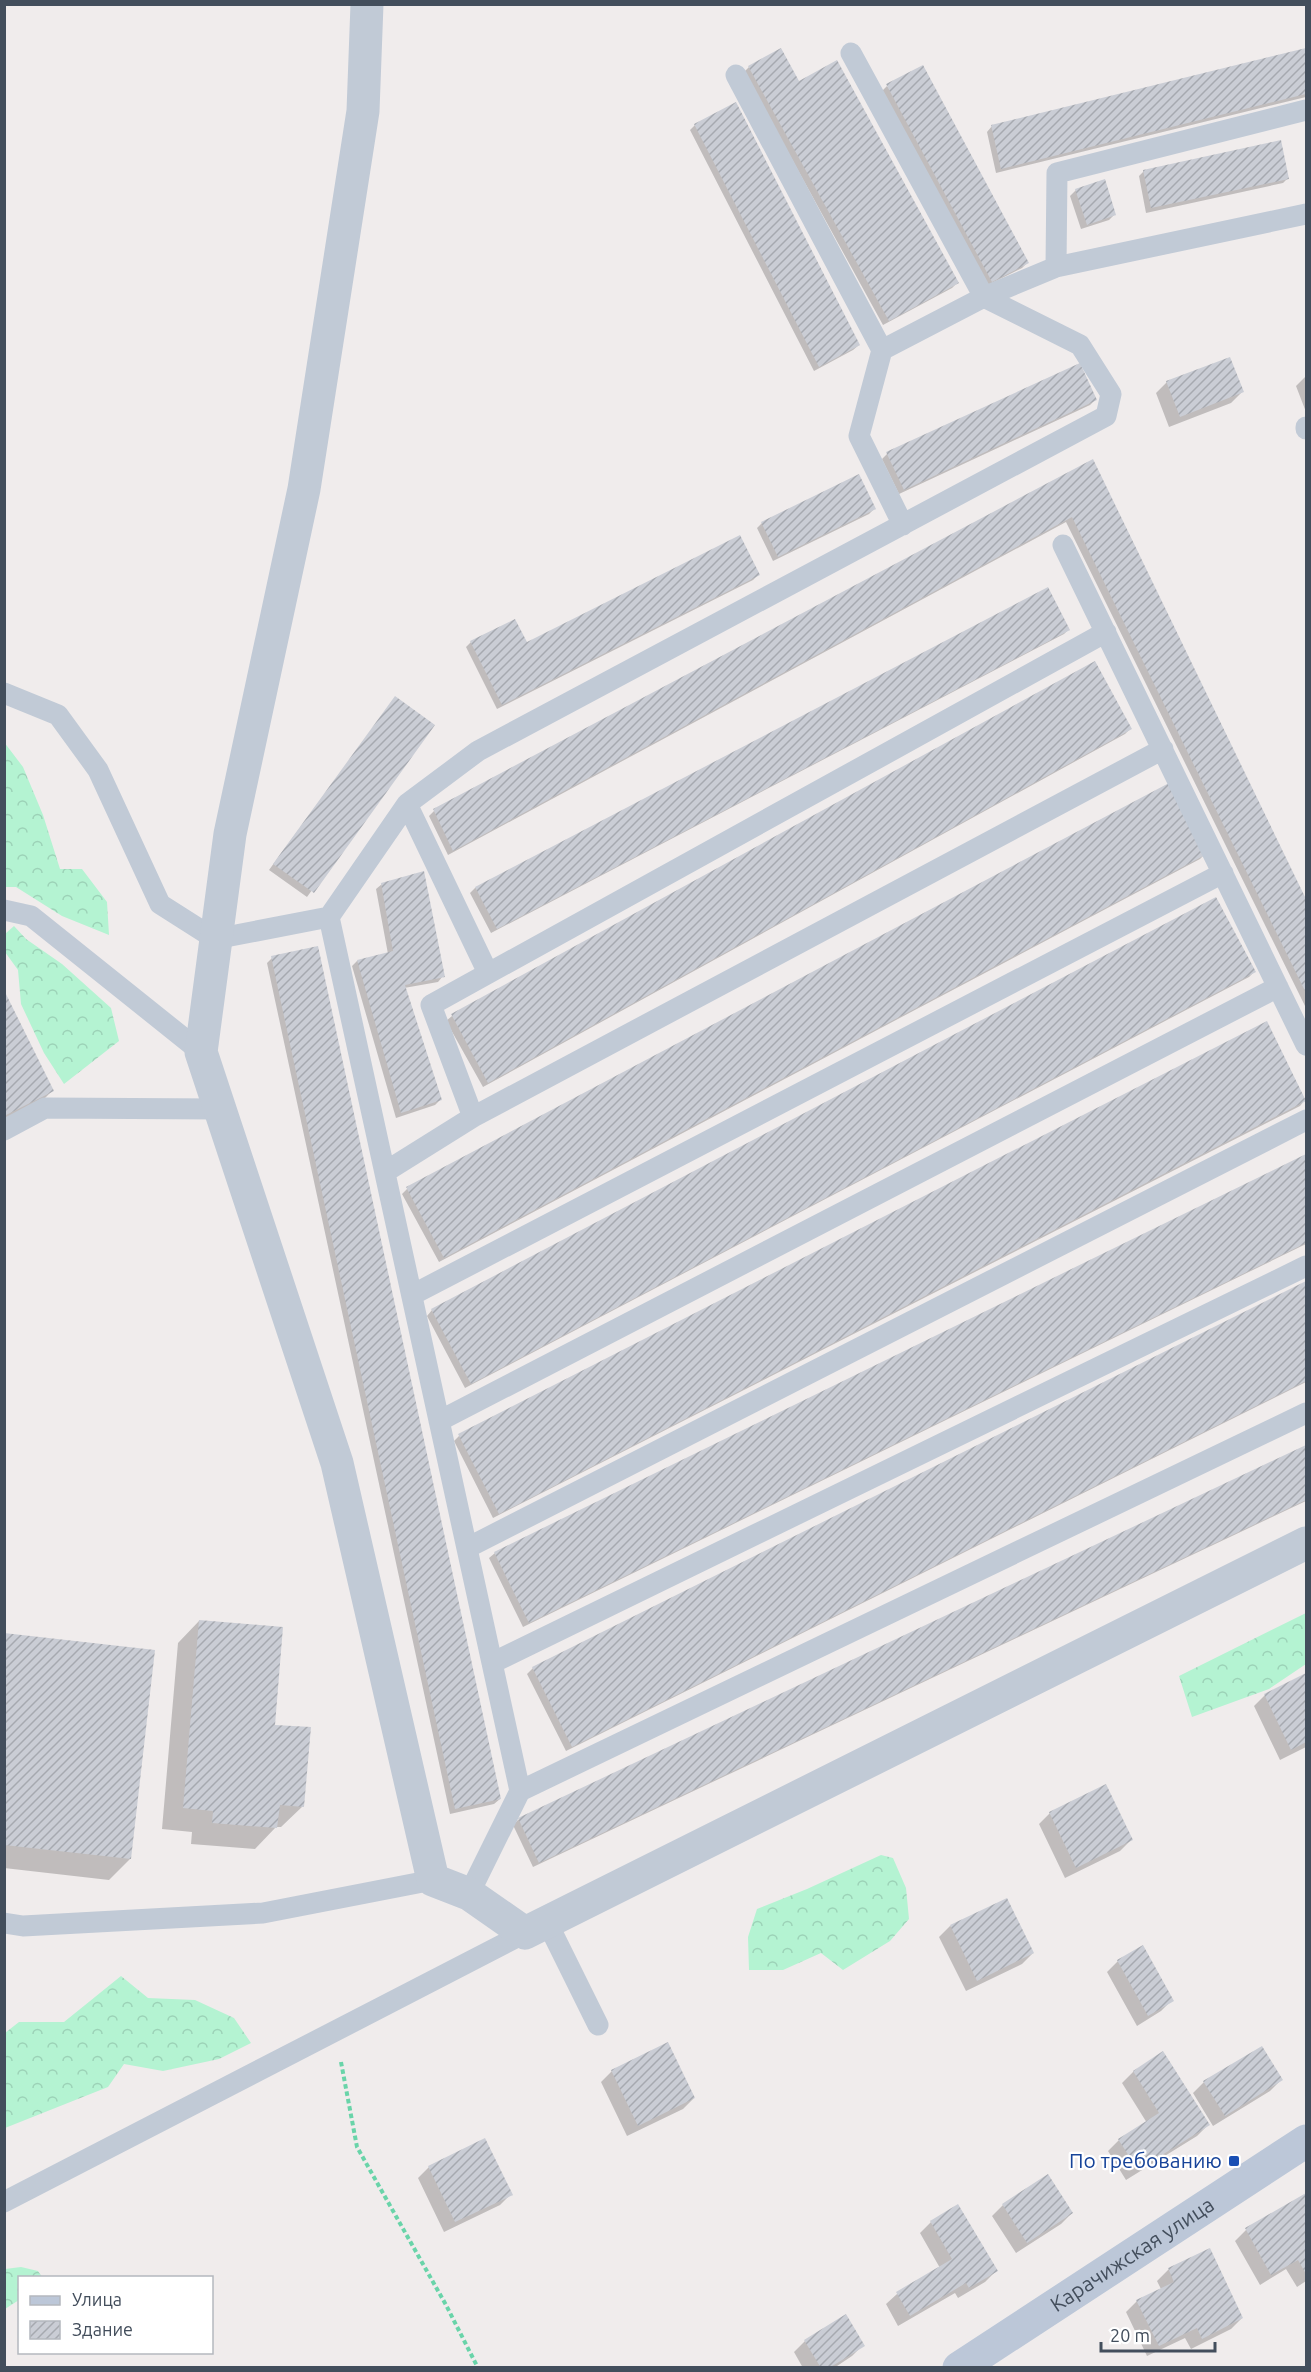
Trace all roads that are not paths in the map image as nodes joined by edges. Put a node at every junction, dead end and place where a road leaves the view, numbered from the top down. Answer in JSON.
{"nodes":[{"id":1,"x":367,"y":4,"type":"edge"},
{"id":2,"x":851,"y":53,"type":"dead end"},
{"id":3,"x":736,"y":75,"type":"dead end"},
{"id":4,"x":1306,"y":110,"type":"edge"},
{"id":5,"x":1306,"y":214,"type":"edge"},
{"id":6,"x":1056,"y":267,"type":"junction"},
{"id":7,"x":984,"y":297,"type":"junction"},
{"id":8,"x":882,"y":350,"type":"junction"},
{"id":9,"x":903,"y":525,"type":"junction"},
{"id":10,"x":1064,"y":545,"type":"dead end"},
{"id":11,"x":1106,"y":632,"type":"junction"},
{"id":12,"x":4,"y":693,"type":"edge"},
{"id":13,"x":1163,"y":749,"type":"junction"},
{"id":14,"x":408,"y":804,"type":"junction"},
{"id":15,"x":1223,"y":873,"type":"junction"},
{"id":16,"x":4,"y":910,"type":"edge"},
{"id":17,"x":329,"y":917,"type":"junction"},
{"id":18,"x":215,"y":939,"type":"junction"},
{"id":19,"x":488,"y":973,"type":"junction"},
{"id":20,"x":1278,"y":987,"type":"junction"},
{"id":21,"x":1306,"y":1045,"type":"edge"},
{"id":22,"x":201,"y":1052,"type":"junction"},
{"id":23,"x":219,"y":1109,"type":"junction"},
{"id":24,"x":473,"y":1117,"type":"junction"},
{"id":25,"x":1306,"y":1120,"type":"edge"},
{"id":26,"x":4,"y":1130,"type":"edge"},
{"id":27,"x":385,"y":1172,"type":"junction"},
{"id":28,"x":1306,"y":1266,"type":"edge"},
{"id":29,"x":412,"y":1295,"type":"junction"},
{"id":30,"x":1306,"y":1413,"type":"edge"},
{"id":31,"x":440,"y":1421,"type":"junction"},
{"id":32,"x":1306,"y":1543,"type":"edge"},
{"id":33,"x":467,"y":1548,"type":"junction"},
{"id":34,"x":492,"y":1663,"type":"junction"},
{"id":35,"x":520,"y":1791,"type":"junction"},
{"id":36,"x":433,"y":1880,"type":"junction"},
{"id":37,"x":469,"y":1894,"type":"junction"},
{"id":38,"x":4,"y":1923,"type":"edge"},
{"id":39,"x":536,"y":1928,"type":"junction"},
{"id":40,"x":598,"y":2025,"type":"dead end"},
{"id":41,"x":1306,"y":2141,"type":"edge"},
{"id":42,"x":4,"y":2202,"type":"edge"},
{"id":43,"x":959,"y":2367,"type":"edge"}],
"edges":[{"from":1,"to":18,"type":"street"},
{"from":2,"to":7,"type":"lane"},
{"from":3,"to":8,"type":"lane"},
{"from":4,"to":6,"type":"lane"},
{"from":5,"to":6,"type":"lane"},
{"from":6,"to":7,"type":"lane"},
{"from":7,"to":8,"type":"lane"},
{"from":7,"to":9,"type":"lane"},
{"from":8,"to":9,"type":"lane"},
{"from":9,"to":14,"type":"lane"},
{"from":10,"to":11,"type":"lane"},
{"from":11,"to":13,"type":"lane"},
{"from":11,"to":19,"type":"lane"},
{"from":12,"to":18,"type":"lane"},
{"from":13,"to":15,"type":"lane"},
{"from":13,"to":24,"type":"lane"},
{"from":14,"to":17,"type":"lane"},
{"from":14,"to":19,"type":"lane"},
{"from":15,"to":20,"type":"lane"},
{"from":15,"to":29,"type":"lane"},
{"from":16,"to":22,"type":"lane"},
{"from":17,"to":18,"type":"lane"},
{"from":17,"to":27,"type":"lane"},
{"from":18,"to":22,"type":"street"},
{"from":19,"to":24,"type":"lane"},
{"from":20,"to":21,"type":"lane"},
{"from":20,"to":31,"type":"lane"},
{"from":22,"to":23,"type":"street"},
{"from":23,"to":26,"type":"lane"},
{"from":23,"to":36,"type":"street"},
{"from":24,"to":27,"type":"lane"},
{"from":25,"to":33,"type":"lane"},
{"from":27,"to":29,"type":"lane"},
{"from":28,"to":34,"type":"lane"},
{"from":29,"to":31,"type":"lane"},
{"from":30,"to":35,"type":"lane"},
{"from":31,"to":33,"type":"lane"},
{"from":32,"to":39,"type":"street"},
{"from":33,"to":34,"type":"lane"},
{"from":34,"to":35,"type":"lane"},
{"from":35,"to":37,"type":"lane"},
{"from":36,"to":37,"type":"street"},
{"from":36,"to":38,"type":"lane"},
{"from":37,"to":39,"type":"street"},
{"from":39,"to":40,"type":"lane"},
{"from":39,"to":42,"type":"lane"},
{"from":41,"to":43,"type":"main road","name":"Карачижская улица"}]}
